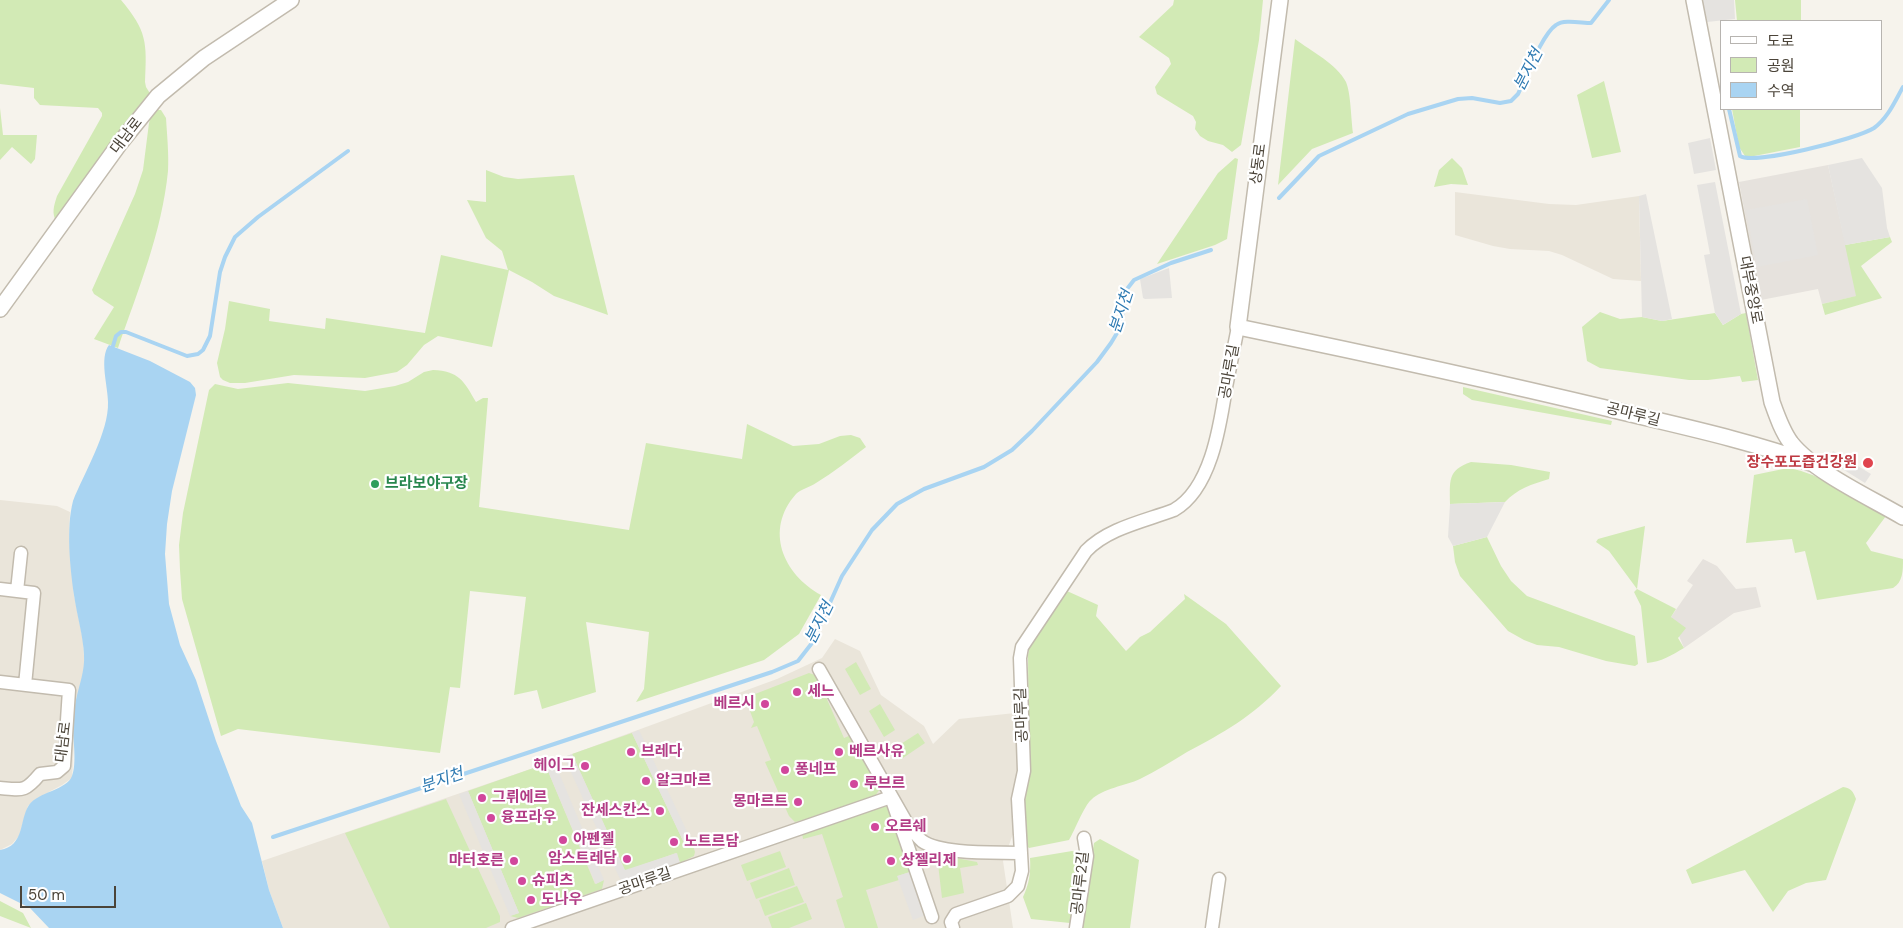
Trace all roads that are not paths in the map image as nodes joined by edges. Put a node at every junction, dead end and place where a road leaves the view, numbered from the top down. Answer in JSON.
{"nodes":[{"id":1,"x":291,"y":0,"type":"edge"},
{"id":2,"x":1280,"y":0,"type":"edge"},
{"id":3,"x":1694,"y":0,"type":"edge"},
{"id":4,"x":0,"y":309,"type":"edge"},
{"id":5,"x":1238,"y":327,"type":"junction"},
{"id":6,"x":1785,"y":433,"type":"junction"},
{"id":7,"x":1768,"y":448,"type":"junction"},
{"id":8,"x":1811,"y":463,"type":"junction"},
{"id":9,"x":1903,"y":517,"type":"edge"},
{"id":10,"x":21,"y":553,"type":"dead end"},
{"id":11,"x":0,"y":589,"type":"edge"},
{"id":12,"x":17,"y":591,"type":"junction"},
{"id":13,"x":819,"y":669,"type":"dead end"},
{"id":14,"x":0,"y":682,"type":"edge"},
{"id":15,"x":25,"y":685,"type":"junction"},
{"id":16,"x":0,"y":788,"type":"edge"},
{"id":17,"x":891,"y":797,"type":"junction"},
{"id":18,"x":1084,"y":838,"type":"dead end"},
{"id":19,"x":1021,"y":854,"type":"junction"},
{"id":20,"x":1218,"y":879,"type":"dead end"},
{"id":21,"x":932,"y":917,"type":"dead end"},
{"id":22,"x":512,"y":928,"type":"edge"},
{"id":23,"x":953,"y":928,"type":"edge"},
{"id":24,"x":1076,"y":928,"type":"edge"},
{"id":25,"x":1212,"y":928,"type":"edge"}],
"edges":[{"from":1,"to":4,"type":"street","name":"대남로"},
{"from":2,"to":5,"type":"street","name":"상동로"},
{"from":3,"to":6,"type":"street","name":"대부중앙로"},
{"from":5,"to":7,"type":"street","name":"공마루길"},
{"from":5,"to":19,"type":"street","name":"공마루길"},
{"from":6,"to":7,"type":"street"},
{"from":6,"to":8,"type":"street","name":"대부중앙로"},
{"from":7,"to":8,"type":"street","name":"공마루길"},
{"from":8,"to":9,"type":"street","name":"대부중앙로"},
{"from":10,"to":12,"type":"street"},
{"from":11,"to":12,"type":"street"},
{"from":12,"to":15,"type":"street"},
{"from":13,"to":17,"type":"street"},
{"from":14,"to":15,"type":"street","name":"대남로"},
{"from":15,"to":16,"type":"street","name":"대남로"},
{"from":17,"to":19,"type":"street"},
{"from":17,"to":21,"type":"street"},
{"from":17,"to":22,"type":"street","name":"공마루길"},
{"from":18,"to":24,"type":"street","name":"공마루2길"},
{"from":19,"to":23,"type":"street","name":"공마루길"},
{"from":20,"to":25,"type":"street"}]}
